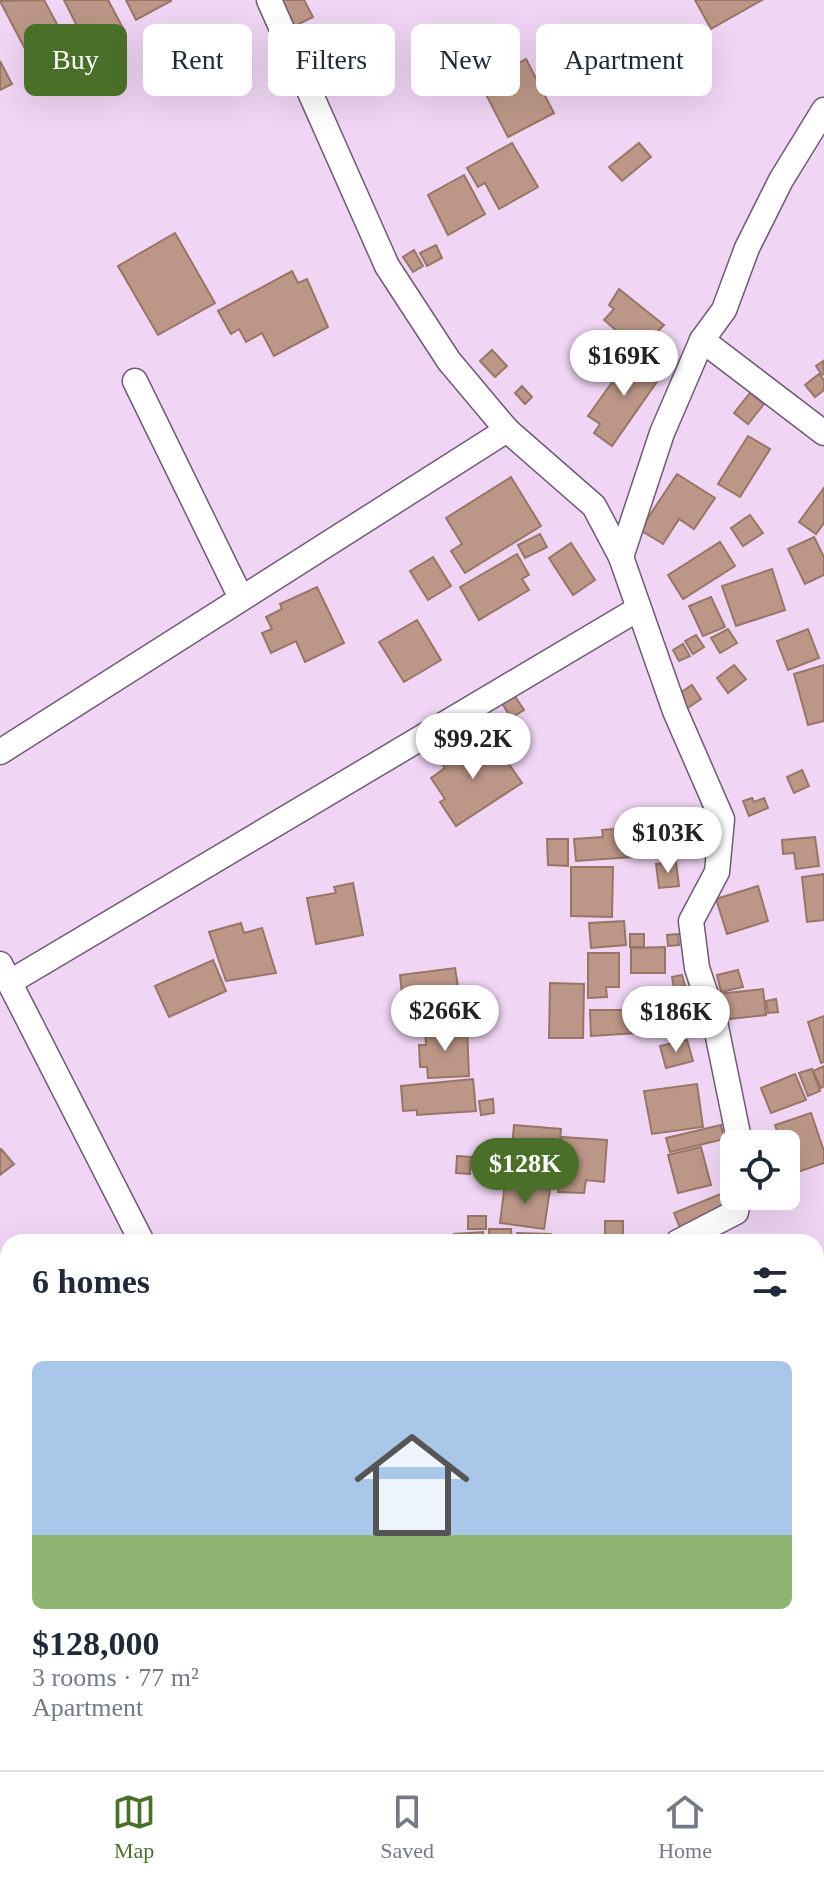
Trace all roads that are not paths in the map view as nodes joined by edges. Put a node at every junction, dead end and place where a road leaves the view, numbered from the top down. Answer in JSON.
{"nodes":[{"id":1,"x":269,"y":0,"type":"edge"},
{"id":2,"x":824,"y":110,"type":"edge"},
{"id":3,"x":702,"y":340,"type":"junction"},
{"id":4,"x":135,"y":381,"type":"dead end"},
{"id":5,"x":507,"y":430,"type":"junction"},
{"id":6,"x":824,"y":433,"type":"edge"},
{"id":7,"x":621,"y":557,"type":"junction"},
{"id":8,"x":241,"y":598,"type":"junction"},
{"id":9,"x":638,"y":609,"type":"junction"},
{"id":10,"x":0,"y":752,"type":"edge"},
{"id":11,"x":5,"y":973,"type":"edge"},
{"id":12,"x":737,"y":1130,"type":"edge"},
{"id":13,"x":736,"y":1210,"type":"edge"},
{"id":14,"x":138,"y":1234,"type":"edge"},
{"id":15,"x":693,"y":1234,"type":"edge"}],
"edges":[{"from":1,"to":5,"type":"street"},
{"from":2,"to":3,"type":"street"},
{"from":3,"to":6,"type":"street"},
{"from":3,"to":7,"type":"street"},
{"from":4,"to":8,"type":"street"},
{"from":5,"to":7,"type":"street"},
{"from":5,"to":8,"type":"street"},
{"from":7,"to":9,"type":"street"},
{"from":8,"to":10,"type":"street"},
{"from":9,"to":11,"type":"street"},
{"from":9,"to":12,"type":"street"},
{"from":11,"to":14,"type":"street"},
{"from":13,"to":15,"type":"street"}]}
